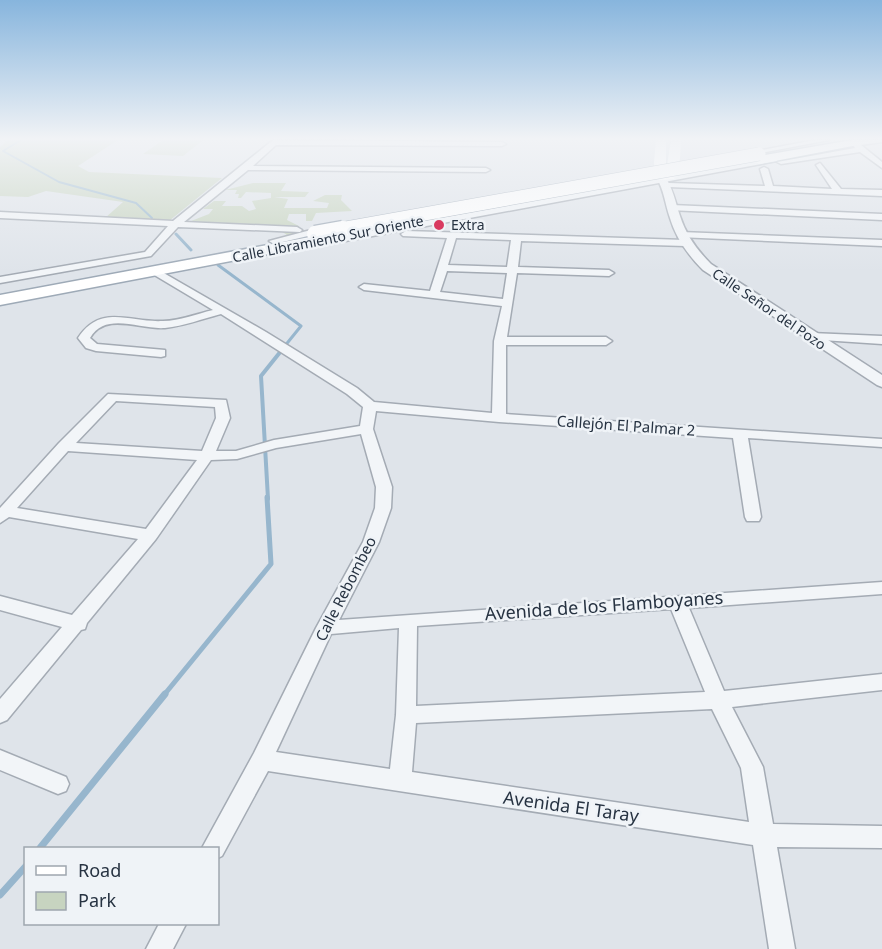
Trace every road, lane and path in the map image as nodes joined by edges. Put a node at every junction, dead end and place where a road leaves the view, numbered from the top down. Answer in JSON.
{"nodes":[{"id":1,"x":225,"y":184,"type":"edge"},
{"id":2,"x":594,"y":184,"type":"edge"},
{"id":3,"x":619,"y":184,"type":"edge"},
{"id":4,"x":622,"y":184,"type":"edge"},
{"id":5,"x":628,"y":184,"type":"edge"},
{"id":6,"x":667,"y":184,"type":"edge"},
{"id":7,"x":729,"y":184,"type":"edge"},
{"id":8,"x":769,"y":184,"type":"edge"},
{"id":9,"x":834,"y":184,"type":"edge"},
{"id":10,"x":770,"y":189,"type":"junction"},
{"id":11,"x":839,"y":192,"type":"junction"},
{"id":12,"x":882,"y":193,"type":"edge"},
{"id":13,"x":672,"y":208,"type":"junction"},
{"id":14,"x":0,"y":215,"type":"edge"},
{"id":15,"x":882,"y":217,"type":"edge"},
{"id":16,"x":170,"y":228,"type":"junction"},
{"id":17,"x":356,"y":232,"type":"dead end"},
{"id":18,"x":377,"y":233,"type":"junction"},
{"id":19,"x":320,"y":234,"type":"junction"},
{"id":20,"x":452,"y":236,"type":"junction"},
{"id":21,"x":516,"y":239,"type":"junction"},
{"id":22,"x":683,"y":239,"type":"junction"},
{"id":23,"x":882,"y":243,"type":"edge"},
{"id":24,"x":258,"y":252,"type":"junction"},
{"id":25,"x":444,"y":268,"type":"junction"},
{"id":26,"x":513,"y":270,"type":"junction"},
{"id":27,"x":155,"y":271,"type":"junction"},
{"id":28,"x":609,"y":273,"type":"dead end"},
{"id":29,"x":0,"y":280,"type":"edge"},
{"id":30,"x":364,"y":287,"type":"dead end"},
{"id":31,"x":0,"y":290,"type":"edge"},
{"id":32,"x":434,"y":296,"type":"junction"},
{"id":33,"x":0,"y":300,"type":"edge"},
{"id":34,"x":508,"y":303,"type":"junction"},
{"id":35,"x":220,"y":311,"type":"junction"},
{"id":36,"x":811,"y":337,"type":"junction"},
{"id":37,"x":606,"y":340,"type":"dead end"},
{"id":38,"x":882,"y":340,"type":"edge"},
{"id":39,"x":500,"y":341,"type":"junction"},
{"id":40,"x":160,"y":353,"type":"dead end"},
{"id":41,"x":882,"y":382,"type":"edge"},
{"id":42,"x":369,"y":406,"type":"junction"},
{"id":43,"x":499,"y":418,"type":"junction"},
{"id":44,"x":366,"y":429,"type":"junction"},
{"id":45,"x":740,"y":434,"type":"junction"},
{"id":46,"x":882,"y":443,"type":"edge"},
{"id":47,"x":64,"y":446,"type":"junction"},
{"id":48,"x":207,"y":456,"type":"junction"},
{"id":49,"x":4,"y":515,"type":"edge"},
{"id":50,"x":753,"y":517,"type":"dead end"},
{"id":51,"x":150,"y":535,"type":"junction"},
{"id":52,"x":882,"y":588,"type":"edge"},
{"id":53,"x":678,"y":601,"type":"junction"},
{"id":54,"x":0,"y":603,"type":"edge"},
{"id":55,"x":408,"y":620,"type":"junction"},
{"id":56,"x":78,"y":624,"type":"junction"},
{"id":57,"x":326,"y":628,"type":"junction"},
{"id":58,"x":882,"y":682,"type":"edge"},
{"id":59,"x":718,"y":700,"type":"junction"},
{"id":60,"x":0,"y":714,"type":"edge"},
{"id":61,"x":406,"y":716,"type":"junction"},
{"id":62,"x":0,"y":760,"type":"edge"},
{"id":63,"x":262,"y":760,"type":"junction"},
{"id":64,"x":400,"y":782,"type":"junction"},
{"id":65,"x":58,"y":784,"type":"dead end"},
{"id":66,"x":764,"y":835,"type":"junction"},
{"id":67,"x":882,"y":837,"type":"edge"},
{"id":68,"x":215,"y":847,"type":"edge"},
{"id":69,"x":172,"y":925,"type":"edge"},
{"id":70,"x":159,"y":949,"type":"edge"},
{"id":71,"x":782,"y":949,"type":"edge"}],
"edges":[{"from":1,"to":16,"type":"street"},
{"from":2,"to":19,"type":"main road","name":"Calle Libramiento Sur Oriente","bridge":true},
{"from":3,"to":19,"type":"main road","name":"Calle Libramiento Sur Oriente"},
{"from":4,"to":19,"type":"street"},
{"from":5,"to":18,"type":"street"},
{"from":6,"to":13,"type":"street","name":"Calle Señor del Pozo"},
{"from":7,"to":10,"type":"street"},
{"from":8,"to":10,"type":"street"},
{"from":9,"to":11,"type":"street"},
{"from":10,"to":11,"type":"street"},
{"from":11,"to":12,"type":"street"},
{"from":13,"to":15,"type":"street"},
{"from":13,"to":22,"type":"street","name":"Calle Señor del Pozo"},
{"from":14,"to":16,"type":"street"},
{"from":16,"to":19,"type":"street"},
{"from":16,"to":29,"type":"street"},
{"from":17,"to":18,"type":"street"},
{"from":18,"to":20,"type":"street"},
{"from":18,"to":24,"type":"street"},
{"from":19,"to":24,"type":"main road","name":"Calle Libramiento Sur Oriente"},
{"from":19,"to":31,"type":"main road","name":"Calle Libramiento Sur Oriente"},
{"from":20,"to":21,"type":"street"},
{"from":20,"to":25,"type":"street"},
{"from":21,"to":22,"type":"street"},
{"from":21,"to":26,"type":"street"},
{"from":22,"to":23,"type":"street"},
{"from":22,"to":36,"type":"street","name":"Calle Señor del Pozo"},
{"from":24,"to":27,"type":"main road","name":"Calle Libramiento Sur Oriente"},
{"from":25,"to":26,"type":"street"},
{"from":25,"to":32,"type":"street"},
{"from":26,"to":28,"type":"street"},
{"from":26,"to":34,"type":"street"},
{"from":27,"to":33,"type":"main road","name":"Calle Libramiento Sur Oriente"},
{"from":27,"to":35,"type":"street"},
{"from":30,"to":32,"type":"street"},
{"from":32,"to":34,"type":"street"},
{"from":34,"to":39,"type":"street"},
{"from":35,"to":40,"type":"street"},
{"from":35,"to":42,"type":"street"},
{"from":36,"to":38,"type":"street"},
{"from":36,"to":41,"type":"street","name":"Calle Señor del Pozo"},
{"from":37,"to":39,"type":"street"},
{"from":39,"to":43,"type":"street"},
{"from":42,"to":43,"type":"street","name":"Callejón El Palmar 2"},
{"from":42,"to":44,"type":"street","name":"Calle Rebombeo"},
{"from":43,"to":45,"type":"street","name":"Callejón El Palmar 2"},
{"from":44,"to":48,"type":"street"},
{"from":44,"to":57,"type":"street","name":"Calle Rebombeo"},
{"from":45,"to":46,"type":"street","name":"Callejón El Palmar 2"},
{"from":45,"to":50,"type":"street"},
{"from":47,"to":48,"type":"street"},
{"from":47,"to":48,"type":"street"},
{"from":47,"to":49,"type":"street"},
{"from":48,"to":51,"type":"street"},
{"from":49,"to":51,"type":"street"},
{"from":51,"to":56,"type":"street"},
{"from":52,"to":53,"type":"street","name":"Avenida de los Flamboyanes"},
{"from":53,"to":55,"type":"street","name":"Avenida de los Flamboyanes"},
{"from":53,"to":59,"type":"street"},
{"from":54,"to":56,"type":"street"},
{"from":55,"to":57,"type":"street","name":"Avenida de los Flamboyanes"},
{"from":55,"to":61,"type":"street"},
{"from":56,"to":60,"type":"street"},
{"from":57,"to":63,"type":"street","name":"Calle Rebombeo"},
{"from":58,"to":59,"type":"street"},
{"from":59,"to":61,"type":"street"},
{"from":59,"to":66,"type":"street"},
{"from":61,"to":64,"type":"street"},
{"from":62,"to":65,"type":"street"},
{"from":63,"to":64,"type":"street","name":"Avenida El Taray"},
{"from":63,"to":68,"type":"street","name":"Calle Rebombeo"},
{"from":64,"to":66,"type":"street","name":"Avenida El Taray"},
{"from":66,"to":67,"type":"street","name":"Avenida El Taray"},
{"from":66,"to":71,"type":"street"},
{"from":69,"to":70,"type":"street"}]}
